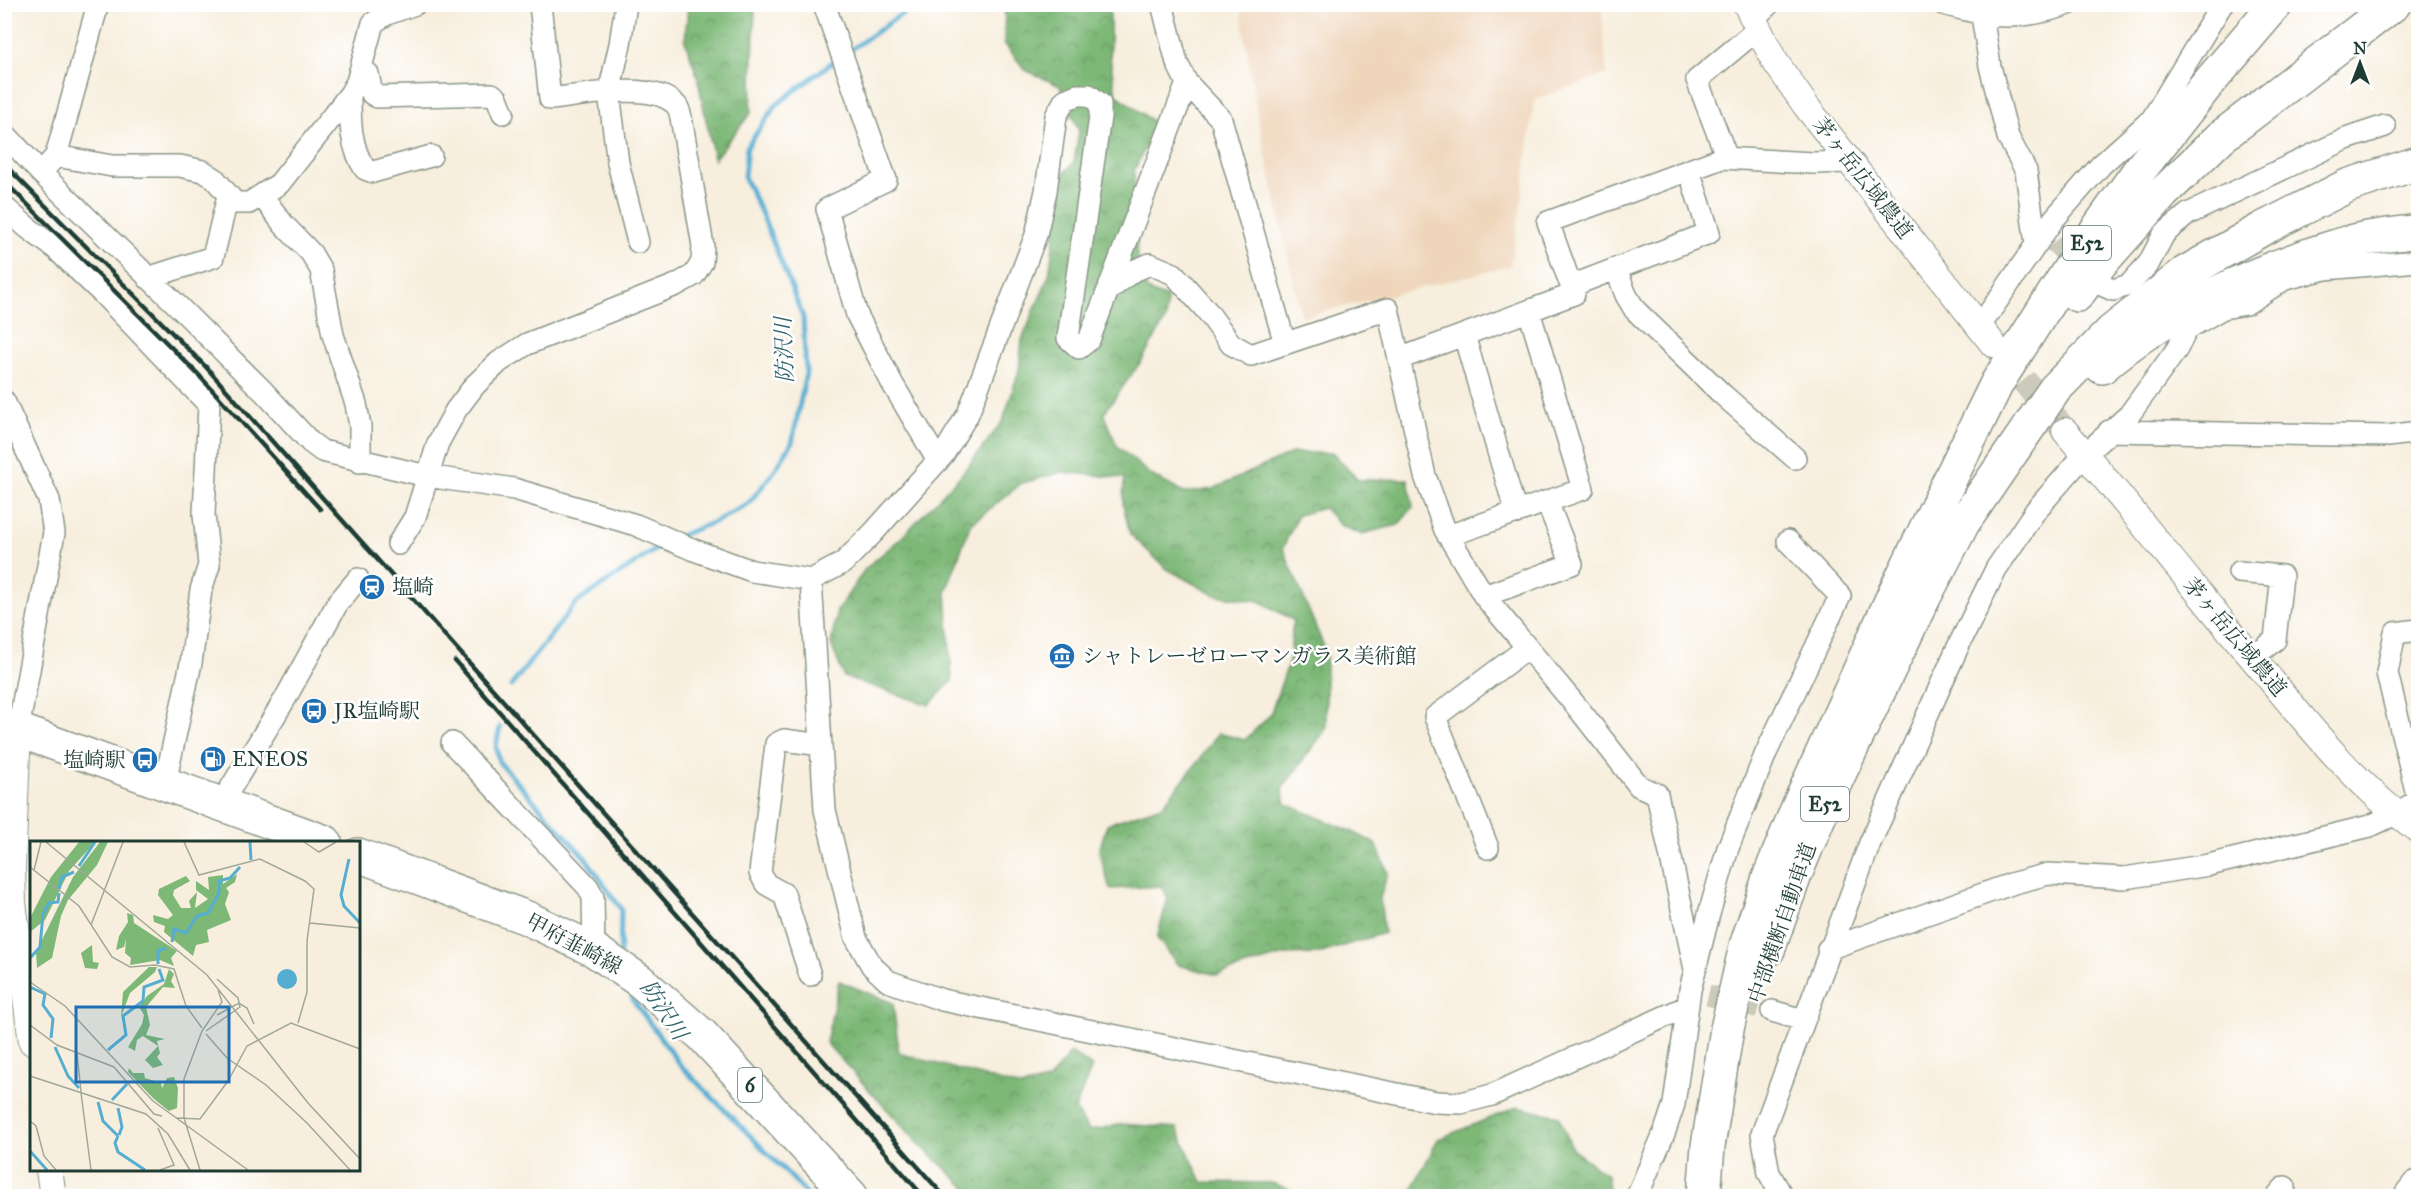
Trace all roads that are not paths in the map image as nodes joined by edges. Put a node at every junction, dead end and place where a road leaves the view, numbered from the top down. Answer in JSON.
{"nodes":[{"id":1,"x":98,"y":4,"type":"edge"},
{"id":2,"x":415,"y":4,"type":"edge"},
{"id":3,"x":540,"y":4,"type":"edge"},
{"id":4,"x":626,"y":4,"type":"edge"},
{"id":5,"x":824,"y":4,"type":"edge"},
{"id":6,"x":1162,"y":4,"type":"edge"},
{"id":7,"x":1943,"y":4,"type":"edge"},
{"id":8,"x":2069,"y":4,"type":"edge"},
{"id":9,"x":2222,"y":4,"type":"edge"},
{"id":10,"x":2276,"y":4,"type":"edge"},
{"id":11,"x":2394,"y":4,"type":"edge"},
{"id":12,"x":2029,"y":10,"type":"edge"},
{"id":13,"x":374,"y":14,"type":"edge"},
{"id":14,"x":1757,"y":14,"type":"edge"},
{"id":15,"x":1982,"y":15,"type":"junction"},
{"id":16,"x":360,"y":72,"type":"junction"},
{"id":17,"x":1187,"y":83,"type":"junction"},
{"id":18,"x":609,"y":93,"type":"junction"},
{"id":19,"x":350,"y":94,"type":"junction"},
{"id":20,"x":503,"y":113,"type":"dead end"},
{"id":21,"x":2385,"y":126,"type":"dead end"},
{"id":22,"x":4,"y":134,"type":"edge"},
{"id":23,"x":56,"y":156,"type":"junction"},
{"id":24,"x":431,"y":156,"type":"dead end"},
{"id":25,"x":1727,"y":158,"type":"junction"},
{"id":26,"x":1850,"y":162,"type":"junction"},
{"id":27,"x":2418,"y":163,"type":"edge"},
{"id":28,"x":1689,"y":170,"type":"junction"},
{"id":29,"x":41,"y":173,"type":"junction"},
{"id":30,"x":262,"y":195,"type":"junction"},
{"id":31,"x":228,"y":196,"type":"junction"},
{"id":32,"x":4,"y":207,"type":"edge"},
{"id":33,"x":2418,"y":231,"type":"edge"},
{"id":34,"x":2045,"y":240,"type":"junction"},
{"id":35,"x":638,"y":242,"type":"dead end"},
{"id":36,"x":2418,"y":261,"type":"edge"},
{"id":37,"x":1616,"y":268,"type":"junction"},
{"id":38,"x":148,"y":278,"type":"junction"},
{"id":39,"x":2097,"y":283,"type":"tunnel mouth"},
{"id":40,"x":1571,"y":286,"type":"junction"},
{"id":41,"x":1108,"y":291,"type":"junction"},
{"id":42,"x":1529,"y":311,"type":"junction"},
{"id":43,"x":1986,"y":335,"type":"joint"},
{"id":44,"x":1464,"y":336,"type":"junction"},
{"id":45,"x":1285,"y":344,"type":"junction"},
{"id":46,"x":1399,"y":359,"type":"junction"},
{"id":47,"x":4,"y":401,"type":"edge"},
{"id":48,"x":2065,"y":431,"type":"tunnel mouth"},
{"id":49,"x":2109,"y":431,"type":"junction"},
{"id":50,"x":2418,"y":432,"type":"edge"},
{"id":51,"x":2016,"y":444,"type":"junction"},
{"id":52,"x":2085,"y":454,"type":"junction"},
{"id":53,"x":1795,"y":458,"type":"dead end"},
{"id":54,"x":938,"y":461,"type":"junction"},
{"id":55,"x":360,"y":462,"type":"junction"},
{"id":56,"x":427,"y":476,"type":"junction"},
{"id":57,"x":1547,"y":502,"type":"junction"},
{"id":58,"x":1937,"y":507,"type":"junction"},
{"id":59,"x":1516,"y":513,"type":"junction"},
{"id":60,"x":1448,"y":536,"type":"junction"},
{"id":61,"x":1788,"y":542,"type":"dead end"},
{"id":62,"x":398,"y":544,"type":"dead end"},
{"id":63,"x":2239,"y":572,"type":"dead end"},
{"id":64,"x":358,"y":579,"type":"dead end"},
{"id":65,"x":811,"y":580,"type":"junction"},
{"id":66,"x":1484,"y":597,"type":"junction"},
{"id":67,"x":2418,"y":630,"type":"edge"},
{"id":68,"x":1527,"y":648,"type":"junction"},
{"id":69,"x":2252,"y":658,"type":"junction"},
{"id":70,"x":11,"y":728,"type":"edge"},
{"id":71,"x":452,"y":742,"type":"dead end"},
{"id":72,"x":821,"y":745,"type":"junction"},
{"id":73,"x":165,"y":783,"type":"junction"},
{"id":74,"x":2418,"y":799,"type":"edge"},
{"id":75,"x":221,"y":804,"type":"junction"},
{"id":76,"x":2396,"y":814,"type":"junction"},
{"id":77,"x":2418,"y":830,"type":"edge"},
{"id":78,"x":320,"y":841,"type":"edge"},
{"id":79,"x":1488,"y":848,"type":"dead end"},
{"id":80,"x":360,"y":856,"type":"edge"},
{"id":81,"x":1828,"y":950,"type":"junction"},
{"id":82,"x":600,"y":954,"type":"junction"},
{"id":83,"x":1695,"y":969,"type":"junction"},
{"id":84,"x":810,"y":975,"type":"dead end"},
{"id":85,"x":1695,"y":997,"type":"junction"},
{"id":86,"x":1772,"y":1011,"type":"tunnel mouth"},
{"id":87,"x":1803,"y":1020,"type":"junction"},
{"id":88,"x":30,"y":1026,"type":"edge"},
{"id":89,"x":49,"y":1171,"type":"edge"},
{"id":90,"x":2418,"y":1187,"type":"edge"},
{"id":91,"x":53,"y":1197,"type":"edge"},
{"id":92,"x":851,"y":1197,"type":"edge"},
{"id":93,"x":1637,"y":1197,"type":"edge"},
{"id":94,"x":1704,"y":1197,"type":"edge"},
{"id":95,"x":1715,"y":1197,"type":"edge"},
{"id":96,"x":1782,"y":1197,"type":"edge"},
{"id":97,"x":2411,"y":1197,"type":"edge"}],
"edges":[{"from":1,"to":23,"type":"street"},
{"from":2,"to":13,"type":"street"},
{"from":3,"to":18,"type":"street"},
{"from":4,"to":18,"type":"street"},
{"from":5,"to":54,"type":"street"},
{"from":6,"to":17,"type":"street"},
{"from":7,"to":15,"type":"street"},
{"from":8,"to":12,"type":"street"},
{"from":9,"to":34,"type":"street"},
{"from":10,"to":58,"type":"main road","number":"E52"},
{"from":11,"to":58,"type":"main road"},
{"from":12,"to":15,"type":"street"},
{"from":13,"to":16,"type":"street"},
{"from":14,"to":25,"type":"street"},
{"from":14,"to":26,"type":"street","name":"茅ヶ岳広域農道"},
{"from":15,"to":34,"type":"street"},
{"from":16,"to":19,"type":"street"},
{"from":16,"to":20,"type":"street"},
{"from":17,"to":41,"type":"street"},
{"from":17,"to":45,"type":"street"},
{"from":18,"to":35,"type":"street"},
{"from":18,"to":56,"type":"street"},
{"from":19,"to":24,"type":"street"},
{"from":19,"to":30,"type":"street"},
{"from":21,"to":39,"type":"street"},
{"from":22,"to":29,"type":"street"},
{"from":23,"to":29,"type":"street"},
{"from":23,"to":31,"type":"street"},
{"from":25,"to":26,"type":"street"},
{"from":25,"to":28,"type":"street"},
{"from":26,"to":43,"type":"street","name":"茅ヶ岳広域農道"},
{"from":27,"to":51,"type":"main road","number":"E52"},
{"from":28,"to":37,"type":"street"},
{"from":28,"to":40,"type":"street"},
{"from":29,"to":38,"type":"street"},
{"from":30,"to":31,"type":"street"},
{"from":30,"to":55,"type":"street"},
{"from":31,"to":38,"type":"street"},
{"from":32,"to":73,"type":"street"},
{"from":33,"to":51,"type":"main road"},
{"from":34,"to":43,"type":"street"},
{"from":36,"to":49,"type":"street"},
{"from":37,"to":40,"type":"street"},
{"from":37,"to":53,"type":"street"},
{"from":38,"to":55,"type":"street"},
{"from":40,"to":42,"type":"street"},
{"from":41,"to":45,"type":"street"},
{"from":41,"to":54,"type":"street"},
{"from":42,"to":44,"type":"street"},
{"from":42,"to":57,"type":"street"},
{"from":44,"to":46,"type":"street"},
{"from":44,"to":59,"type":"street"},
{"from":45,"to":46,"type":"street"},
{"from":46,"to":60,"type":"street"},
{"from":47,"to":70,"type":"street"},
{"from":48,"to":52,"type":"street","name":"茅ヶ岳広域農道"},
{"from":49,"to":50,"type":"street"},
{"from":49,"to":52,"type":"street"},
{"from":51,"to":95,"type":"main road","name":"中部横断自動車道","number":"E52"},
{"from":52,"to":69,"type":"street","name":"茅ヶ岳広域農道"},
{"from":52,"to":81,"type":"street"},
{"from":54,"to":65,"type":"street"},
{"from":55,"to":56,"type":"street"},
{"from":56,"to":62,"type":"street"},
{"from":56,"to":65,"type":"street"},
{"from":57,"to":59,"type":"street"},
{"from":57,"to":66,"type":"street"},
{"from":58,"to":94,"type":"main road","name":"中部横断自動車道","number":"E52"},
{"from":59,"to":60,"type":"street"},
{"from":60,"to":66,"type":"street"},
{"from":61,"to":83,"type":"street"},
{"from":63,"to":69,"type":"street"},
{"from":64,"to":75,"type":"street"},
{"from":65,"to":72,"type":"street"},
{"from":66,"to":68,"type":"street"},
{"from":67,"to":74,"type":"street"},
{"from":68,"to":79,"type":"street"},
{"from":68,"to":83,"type":"street"},
{"from":69,"to":76,"type":"street","name":"茅ヶ岳広域農道"},
{"from":70,"to":73,"type":"main road"},
{"from":70,"to":88,"type":"street"},
{"from":71,"to":82,"type":"street"},
{"from":72,"to":84,"type":"street"},
{"from":72,"to":85,"type":"street"},
{"from":73,"to":75,"type":"main road"},
{"from":74,"to":76,"type":"street"},
{"from":75,"to":78,"type":"main road"},
{"from":76,"to":77,"type":"street","name":"茅ヶ岳広域農道"},
{"from":76,"to":81,"type":"street"},
{"from":80,"to":82,"type":"main road","name":"甲府韮崎線","number":"6"},
{"from":81,"to":87,"type":"street"},
{"from":82,"to":92,"type":"main road","name":"甲府韮崎線","number":"6"},
{"from":83,"to":85,"type":"street"},
{"from":85,"to":93,"type":"street"},
{"from":86,"to":87,"type":"street"},
{"from":87,"to":96,"type":"street"},
{"from":89,"to":91,"type":"street"},
{"from":90,"to":97,"type":"main road"}]}
